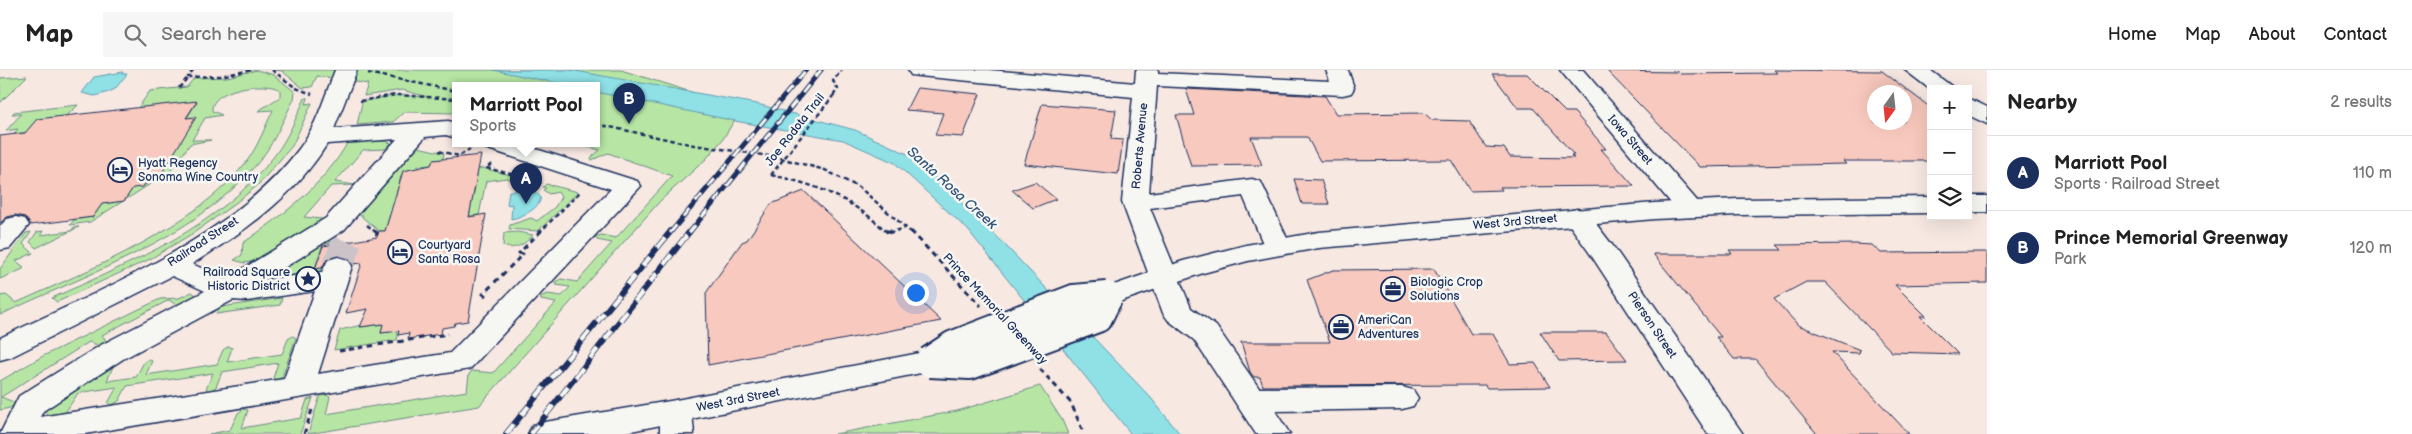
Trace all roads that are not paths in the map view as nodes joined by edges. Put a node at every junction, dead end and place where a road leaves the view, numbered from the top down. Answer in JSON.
{"nodes":[{"id":1,"x":919,"y":70,"type":"edge"},
{"id":2,"x":1337,"y":70,"type":"edge"},
{"id":3,"x":1571,"y":70,"type":"edge"},
{"id":4,"x":1916,"y":70,"type":"edge"},
{"id":5,"x":348,"y":80,"type":"edge"},
{"id":6,"x":1146,"y":80,"type":"edge"},
{"id":7,"x":1938,"y":85,"type":"edge"},
{"id":8,"x":1972,"y":108,"type":"edge"},
{"id":9,"x":1987,"y":117,"type":"edge"},
{"id":10,"x":418,"y":130,"type":"junction"},
{"id":11,"x":452,"y":130,"type":"edge"},
{"id":12,"x":319,"y":137,"type":"junction"},
{"id":13,"x":506,"y":147,"type":"edge"},
{"id":14,"x":1135,"y":202,"type":"junction"},
{"id":15,"x":1972,"y":204,"type":"edge"},
{"id":16,"x":1987,"y":204,"type":"edge"},
{"id":17,"x":1927,"y":205,"type":"edge"},
{"id":18,"x":1690,"y":209,"type":"junction"},
{"id":19,"x":1577,"y":217,"type":"junction"},
{"id":20,"x":343,"y":246,"type":"junction"},
{"id":21,"x":1278,"y":247,"type":"junction"},
{"id":22,"x":170,"y":264,"type":"junction"},
{"id":23,"x":1163,"y":277,"type":"junction"},
{"id":24,"x":228,"y":291,"type":"junction"},
{"id":25,"x":0,"y":350,"type":"edge"},
{"id":26,"x":305,"y":397,"type":"junction"},
{"id":27,"x":1402,"y":398,"type":"dead end"},
{"id":28,"x":1251,"y":400,"type":"junction"},
{"id":29,"x":676,"y":423,"type":"edge"},
{"id":30,"x":545,"y":434,"type":"edge"},
{"id":31,"x":1273,"y":434,"type":"edge"},
{"id":32,"x":1726,"y":434,"type":"edge"}],
"edges":[{"from":1,"to":6,"type":"street"},
{"from":2,"to":6,"type":"street"},
{"from":3,"to":18,"type":"street","name":"Iowa Street"},
{"from":4,"to":7,"type":"street"},
{"from":5,"to":12,"type":"street","name":"Railroad Street"},
{"from":6,"to":14,"type":"street","name":"Roberts Avenue"},
{"from":8,"to":9,"type":"street"},
{"from":10,"to":11,"type":"street"},
{"from":10,"to":12,"type":"street"},
{"from":10,"to":20,"type":"street"},
{"from":12,"to":22,"type":"street","name":"Railroad Street"},
{"from":13,"to":26,"type":"street"},
{"from":14,"to":21,"type":"street"},
{"from":14,"to":23,"type":"street","name":"Roberts Avenue"},
{"from":15,"to":16,"type":"street"},
{"from":17,"to":18,"type":"street","name":"West 3rd Street"},
{"from":18,"to":19,"type":"street","name":"West 3rd Street"},
{"from":19,"to":21,"type":"street","name":"West 3rd Street"},
{"from":19,"to":32,"type":"street","name":"Pierson Street"},
{"from":20,"to":24,"type":"street"},
{"from":20,"to":24,"type":"street"},
{"from":20,"to":26,"type":"street"},
{"from":21,"to":23,"type":"street","name":"West 3rd Street"},
{"from":22,"to":24,"type":"street"},
{"from":22,"to":25,"type":"street","name":"Railroad Street"},
{"from":23,"to":28,"type":"street","name":"Roberts Avenue"},
{"from":23,"to":29,"type":"street","name":"West 3rd Street","bridge":true},
{"from":24,"to":26,"type":"street"},
{"from":27,"to":28,"type":"street"},
{"from":28,"to":31,"type":"street","name":"Roberts Avenue"},
{"from":29,"to":30,"type":"street","name":"West 3rd Street"}]}
